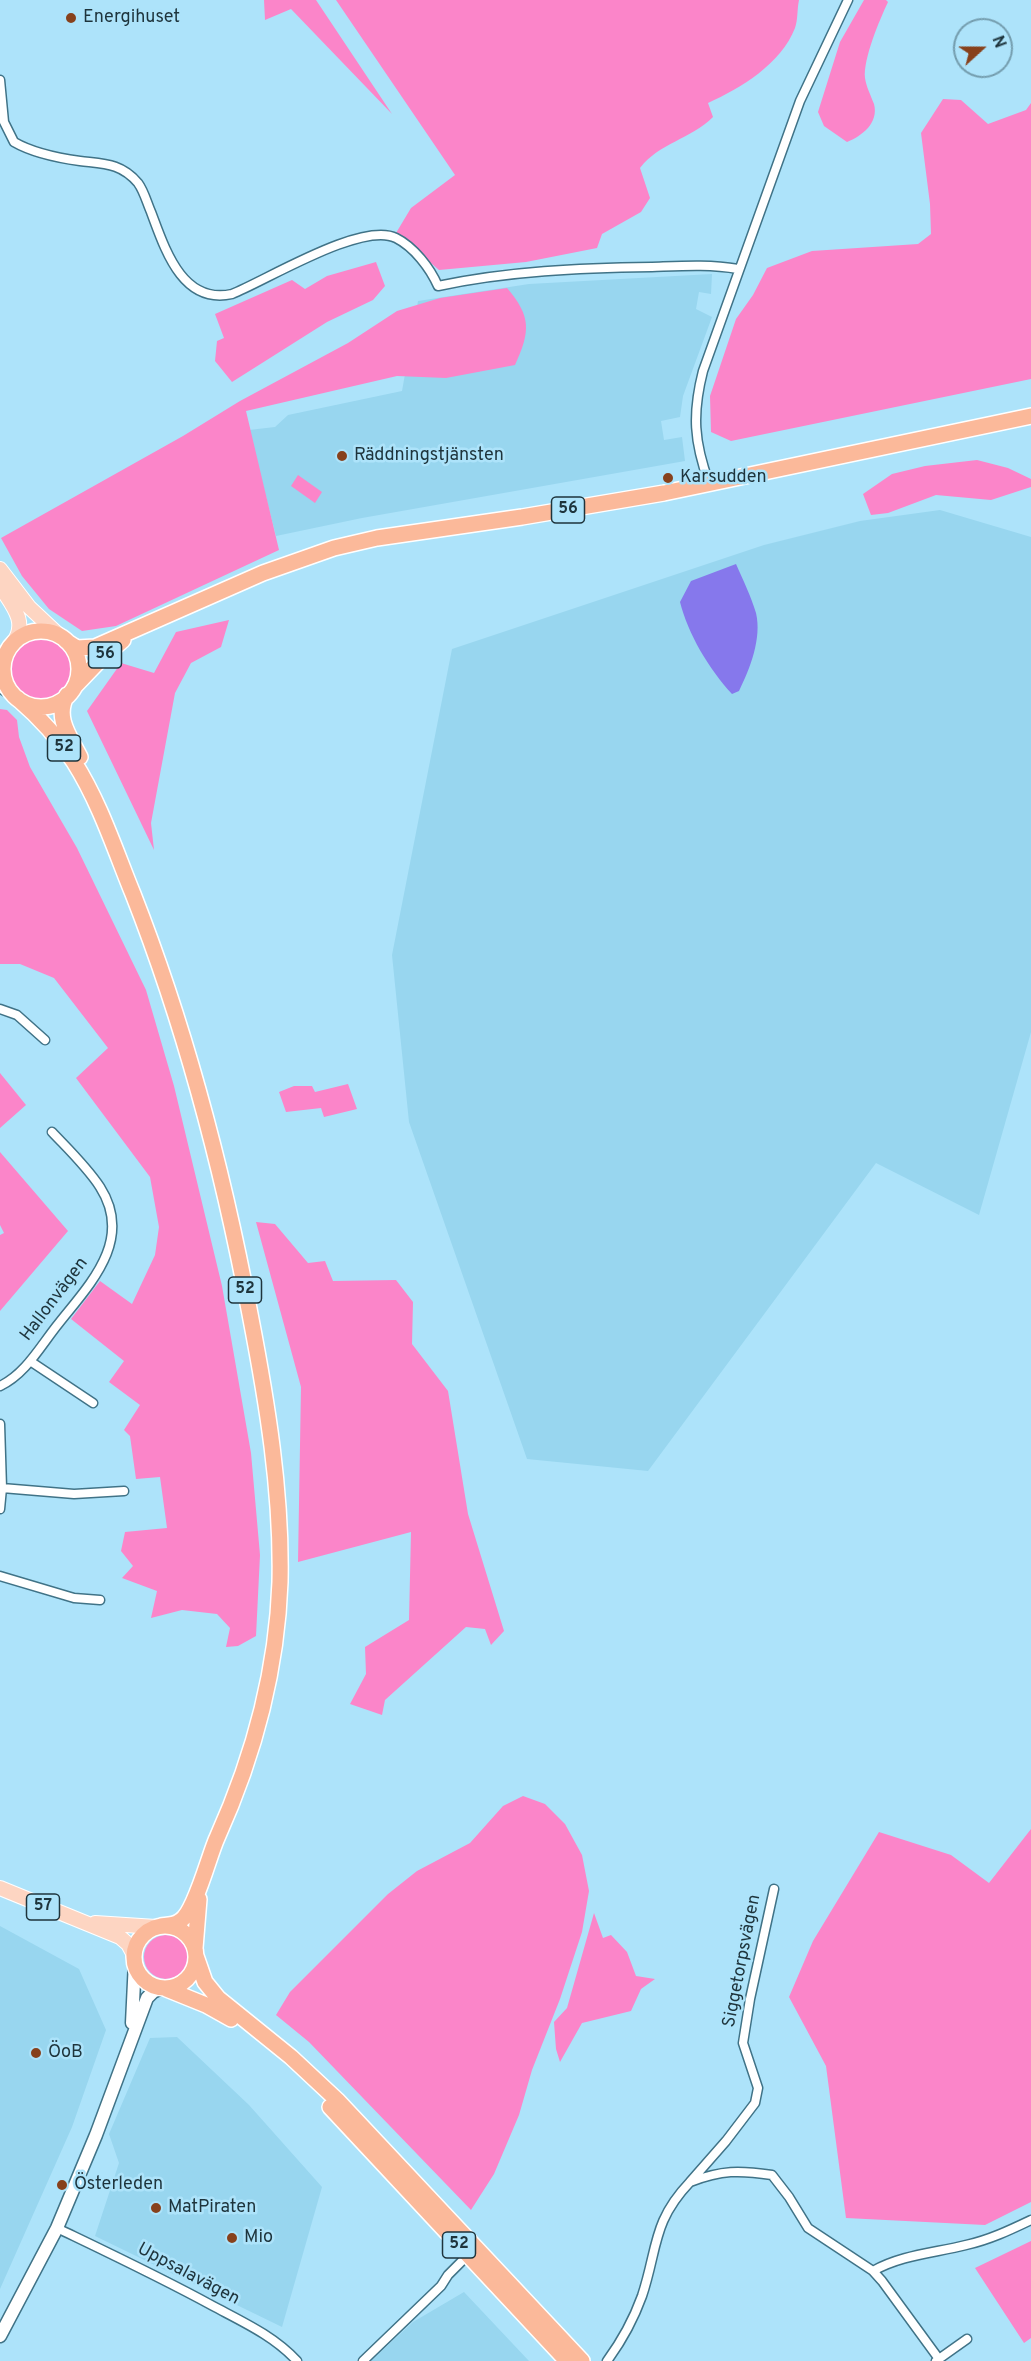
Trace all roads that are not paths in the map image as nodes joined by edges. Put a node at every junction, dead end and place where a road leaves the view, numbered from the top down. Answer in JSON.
{"nodes":[{"id":1,"x":848,"y":0,"type":"edge"},
{"id":2,"x":0,"y":80,"type":"edge"},
{"id":3,"x":738,"y":269,"type":"junction"},
{"id":4,"x":1031,"y":416,"type":"edge"},
{"id":5,"x":709,"y":483,"type":"junction"},
{"id":6,"x":0,"y":569,"type":"edge"},
{"id":7,"x":0,"y":586,"type":"edge"},
{"id":8,"x":142,"y":626,"type":"junction"},
{"id":9,"x":64,"y":640,"type":"junction"},
{"id":10,"x":7,"y":650,"type":"edge"},
{"id":11,"x":10,"y":692,"type":"edge"},
{"id":12,"x":69,"y":693,"type":"junction"},
{"id":13,"x":98,"y":807,"type":"junction"},
{"id":14,"x":0,"y":1009,"type":"edge"},
{"id":15,"x":45,"y":1040,"type":"dead end"},
{"id":16,"x":52,"y":1132,"type":"dead end"},
{"id":17,"x":30,"y":1361,"type":"junction"},
{"id":18,"x":0,"y":1386,"type":"edge"},
{"id":19,"x":93,"y":1404,"type":"dead end"},
{"id":20,"x":0,"y":1424,"type":"edge"},
{"id":21,"x":2,"y":1488,"type":"junction"},
{"id":22,"x":124,"y":1491,"type":"dead end"},
{"id":23,"x":0,"y":1509,"type":"edge"},
{"id":24,"x":0,"y":1576,"type":"edge"},
{"id":25,"x":100,"y":1600,"type":"dead end"},
{"id":26,"x":201,"y":1881,"type":"junction"},
{"id":27,"x":0,"y":1888,"type":"edge"},
{"id":28,"x":774,"y":1889,"type":"dead end"},
{"id":29,"x":86,"y":1922,"type":"junction"},
{"id":30,"x":159,"y":1927,"type":"junction"},
{"id":31,"x":196,"y":1952,"type":"junction"},
{"id":32,"x":135,"y":1958,"type":"junction"},
{"id":33,"x":162,"y":1988,"type":"junction"},
{"id":34,"x":130,"y":2042,"type":"junction"},
{"id":35,"x":690,"y":2182,"type":"junction"},
{"id":36,"x":1031,"y":2220,"type":"edge"},
{"id":37,"x":57,"y":2228,"type":"junction"},
{"id":38,"x":472,"y":2251,"type":"junction"},
{"id":39,"x":873,"y":2271,"type":"junction"},
{"id":40,"x":0,"y":2337,"type":"edge"},
{"id":41,"x":967,"y":2340,"type":"dead end"},
{"id":42,"x":937,"y":2360,"type":"edge"},
{"id":43,"x":297,"y":2361,"type":"edge"},
{"id":44,"x":363,"y":2361,"type":"edge"},
{"id":45,"x":567,"y":2361,"type":"edge"},
{"id":46,"x":582,"y":2361,"type":"edge"},
{"id":47,"x":607,"y":2361,"type":"edge"}],
"edges":[{"from":1,"to":3,"type":"street"},
{"from":2,"to":3,"type":"street"},
{"from":3,"to":5,"type":"street"},
{"from":4,"to":5,"type":"highway","number":"56"},
{"from":5,"to":8,"type":"highway","number":"56"},
{"from":6,"to":9,"type":"main road","number":"52"},
{"from":7,"to":10,"type":"main road"},
{"from":8,"to":9,"type":"highway","number":"56"},
{"from":8,"to":12,"type":"highway","number":"56"},
{"from":9,"to":10,"type":"highway"},
{"from":9,"to":12,"type":"highway","number":"52"},
{"from":10,"to":11,"type":"highway"},
{"from":11,"to":12,"type":"highway"},
{"from":11,"to":13,"type":"highway","number":"52"},
{"from":12,"to":13,"type":"highway","number":"52"},
{"from":13,"to":26,"type":"highway","number":"52"},
{"from":14,"to":15,"type":"street"},
{"from":16,"to":17,"type":"street","name":"Hallonvägen"},
{"from":17,"to":18,"type":"street","name":"Hallonvägen"},
{"from":17,"to":19,"type":"street"},
{"from":20,"to":21,"type":"street"},
{"from":21,"to":22,"type":"street"},
{"from":21,"to":23,"type":"street"},
{"from":24,"to":25,"type":"street"},
{"from":26,"to":30,"type":"highway","number":"52"},
{"from":26,"to":31,"type":"highway","number":"52"},
{"from":27,"to":29,"type":"main road","number":"57"},
{"from":28,"to":35,"type":"street","name":"Siggetorpsvägen"},
{"from":29,"to":30,"type":"main road","number":"57"},
{"from":29,"to":32,"type":"main road","number":"57"},
{"from":30,"to":31,"type":"highway","number":"52"},
{"from":30,"to":32,"type":"highway","number":"52"},
{"from":31,"to":33,"type":"highway","number":"52"},
{"from":31,"to":38,"type":"highway","number":"52"},
{"from":32,"to":33,"type":"highway","number":"52"},
{"from":32,"to":34,"type":"street"},
{"from":33,"to":34,"type":"street"},
{"from":33,"to":38,"type":"highway","number":"52"},
{"from":34,"to":37,"type":"street"},
{"from":35,"to":39,"type":"street"},
{"from":35,"to":47,"type":"street","name":"Siggetorpsvägen"},
{"from":36,"to":39,"type":"street"},
{"from":37,"to":40,"type":"street"},
{"from":37,"to":43,"type":"street","name":"Uppsalavägen"},
{"from":38,"to":44,"type":"street"},
{"from":38,"to":45,"type":"highway","number":"52"},
{"from":38,"to":46,"type":"highway","number":"52"},
{"from":39,"to":42,"type":"street"},
{"from":41,"to":42,"type":"street"}]}
